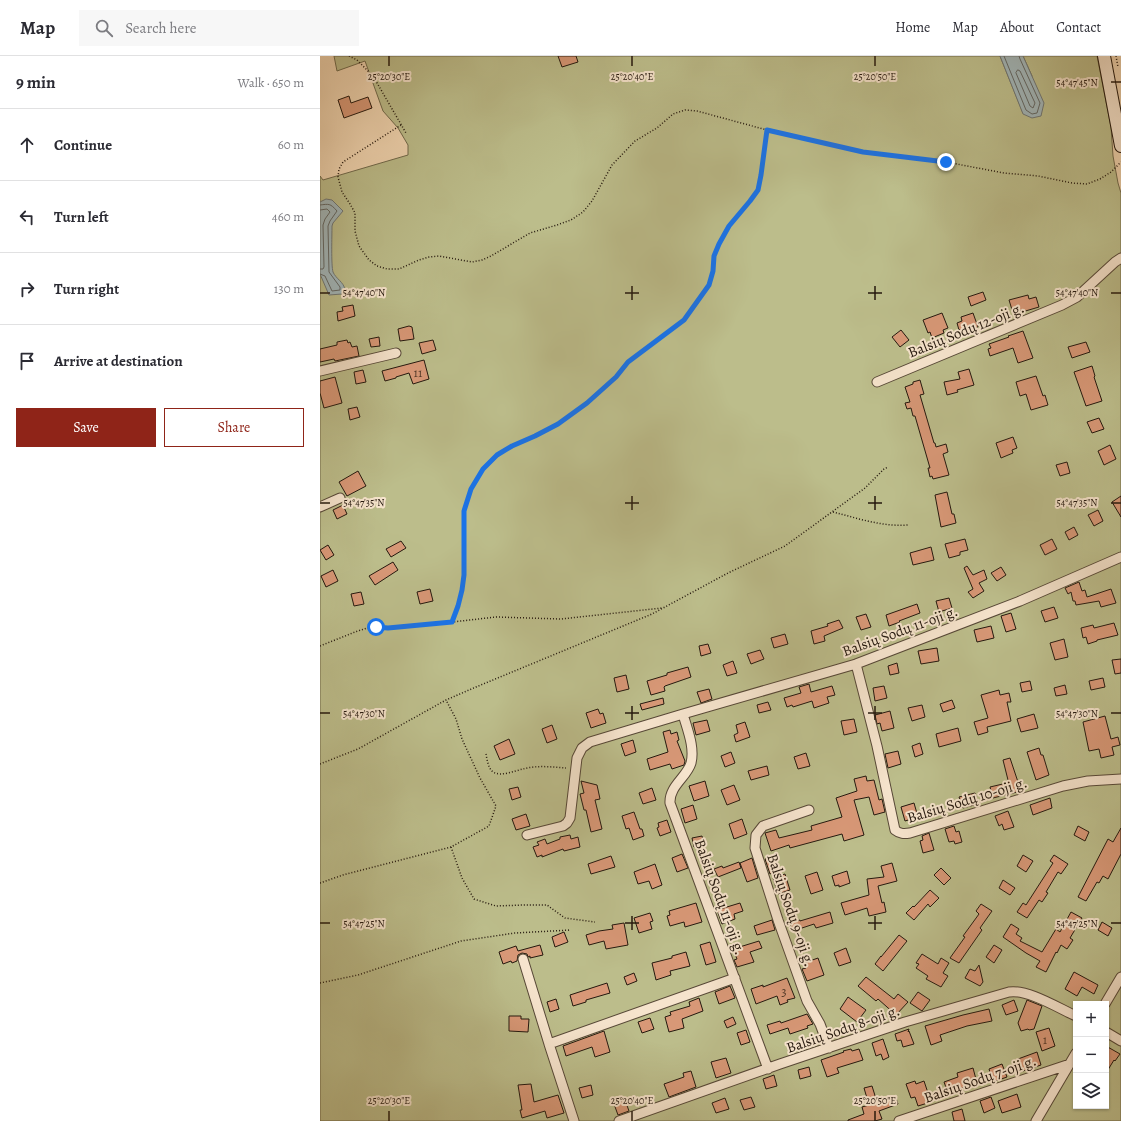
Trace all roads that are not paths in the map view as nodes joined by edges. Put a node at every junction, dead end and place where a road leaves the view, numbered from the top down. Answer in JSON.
{"nodes":[{"id":1,"x":1104,"y":56,"type":"edge"},
{"id":2,"x":1120,"y":133,"type":"edge"},
{"id":3,"x":1121,"y":146,"type":"edge"},
{"id":4,"x":1121,"y":258,"type":"edge"},
{"id":5,"x":396,"y":352,"type":"dead end"},
{"id":6,"x":320,"y":371,"type":"edge"},
{"id":7,"x":877,"y":382,"type":"dead end"},
{"id":8,"x":340,"y":498,"type":"dead end"},
{"id":9,"x":320,"y":507,"type":"edge"},
{"id":10,"x":1121,"y":557,"type":"edge"},
{"id":11,"x":856,"y":664,"type":"junction"},
{"id":12,"x":683,"y":714,"type":"junction"},
{"id":13,"x":1121,"y":779,"type":"edge"},
{"id":14,"x":809,"y":810,"type":"dead end"},
{"id":15,"x":526,"y":835,"type":"dead end"},
{"id":16,"x":523,"y":959,"type":"dead end"},
{"id":17,"x":1121,"y":977,"type":"edge"},
{"id":18,"x":735,"y":978,"type":"junction"},
{"id":19,"x":1107,"y":1001,"type":"edge"},
{"id":20,"x":1073,"y":1015,"type":"edge"},
{"id":21,"x":1109,"y":1034,"type":"edge"},
{"id":22,"x":1121,"y":1041,"type":"edge"},
{"id":23,"x":549,"y":1044,"type":"junction"},
{"id":24,"x":829,"y":1048,"type":"junction"},
{"id":25,"x":1073,"y":1058,"type":"edge"},
{"id":26,"x":1070,"y":1064,"type":"junction"},
{"id":27,"x":768,"y":1069,"type":"junction"},
{"id":28,"x":574,"y":1121,"type":"edge"},
{"id":29,"x":619,"y":1121,"type":"edge"},
{"id":30,"x":899,"y":1121,"type":"edge"},
{"id":31,"x":1036,"y":1121,"type":"edge"}],
"edges":[{"from":1,"to":2,"type":"main road"},
{"from":2,"to":3,"type":"main road"},
{"from":4,"to":7,"type":"street","name":"Balsių Sodų 12-oji g."},
{"from":5,"to":6,"type":"street"},
{"from":8,"to":9,"type":"street"},
{"from":10,"to":11,"type":"street","name":"Balsių Sodų 11-oji g."},
{"from":11,"to":12,"type":"street","name":"Balsių Sodų 11-oji g."},
{"from":11,"to":13,"type":"street","name":"Balsių Sodų 10-oji g."},
{"from":12,"to":15,"type":"street","name":"Balsių Sodų 11-oji g."},
{"from":12,"to":18,"type":"street","name":"Balsių Sodų 11-oji g."},
{"from":14,"to":24,"type":"street","name":"Balsių Sodų 9-oji g."},
{"from":16,"to":23,"type":"street"},
{"from":17,"to":19,"type":"street"},
{"from":18,"to":23,"type":"street"},
{"from":18,"to":27,"type":"street","name":"Balsių Sodų 11-oji g."},
{"from":20,"to":24,"type":"street","name":"Balsių Sodų 8-oji g."},
{"from":21,"to":22,"type":"street"},
{"from":23,"to":28,"type":"street"},
{"from":24,"to":27,"type":"street","name":"Balsių Sodų 8-oji g."},
{"from":25,"to":26,"type":"street"},
{"from":26,"to":30,"type":"street","name":"Balsių Sodų 7-oji g."},
{"from":26,"to":31,"type":"street"},
{"from":27,"to":29,"type":"street","name":"Balsių Sodų 8-oji g."}]}
